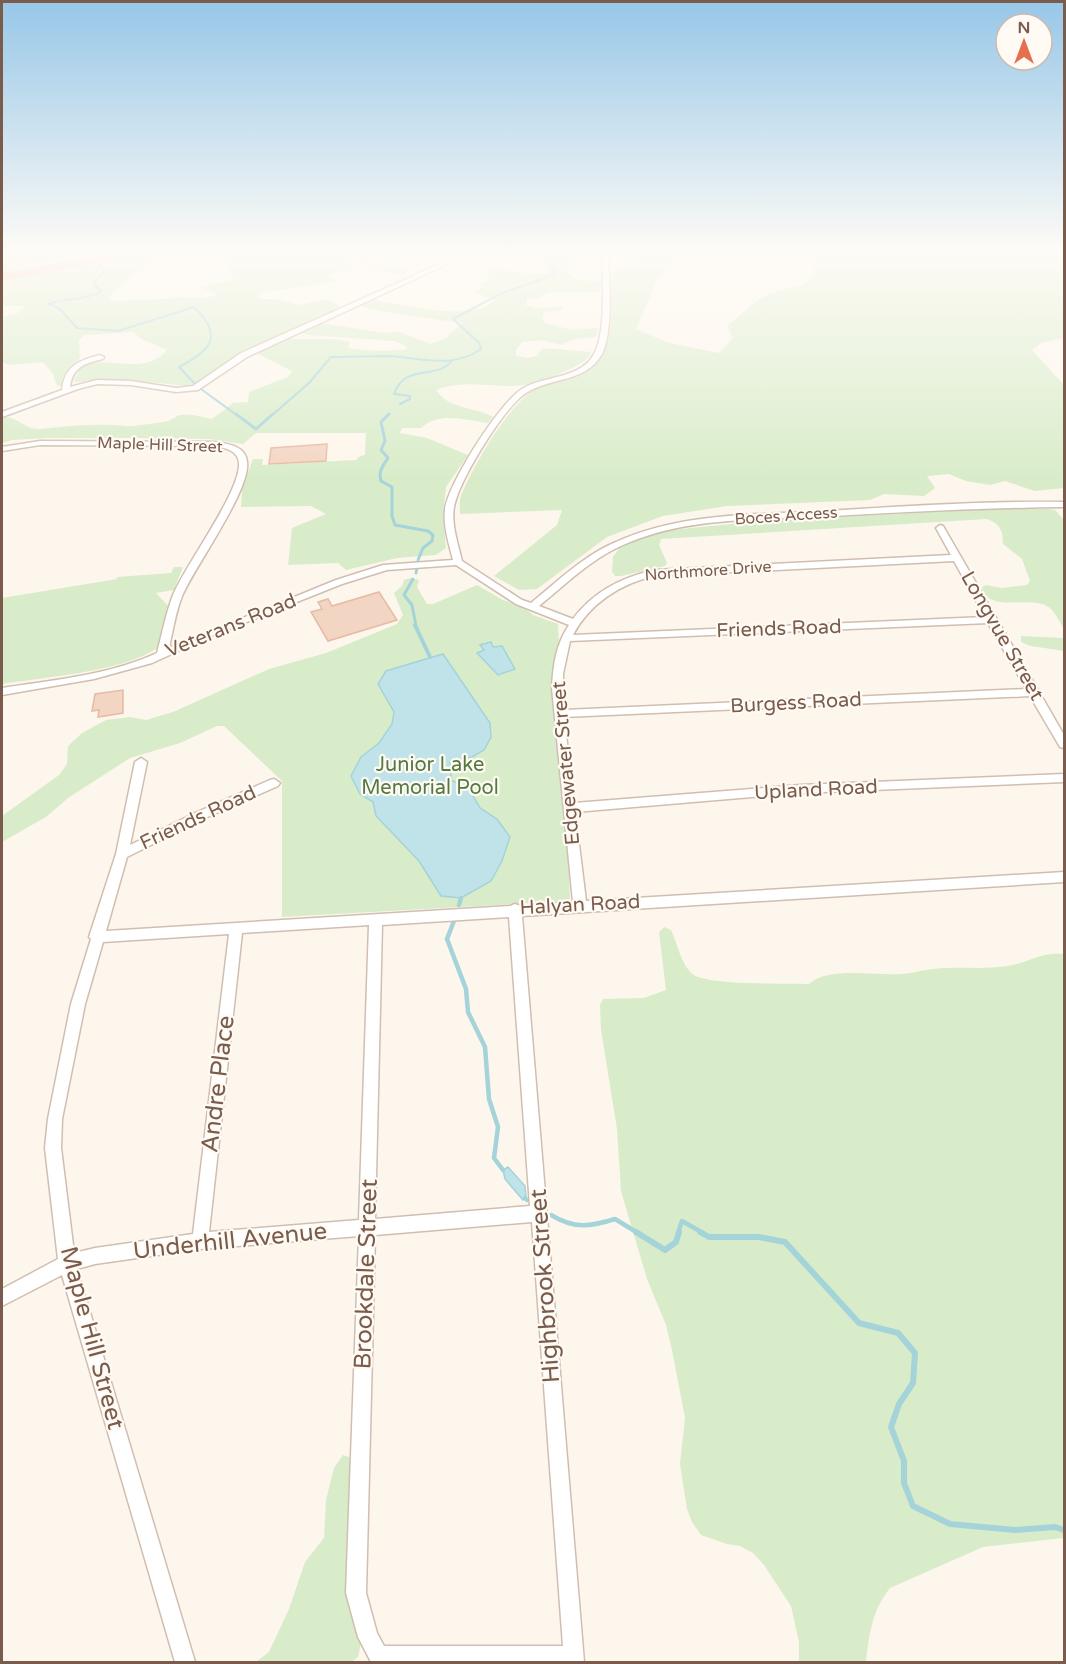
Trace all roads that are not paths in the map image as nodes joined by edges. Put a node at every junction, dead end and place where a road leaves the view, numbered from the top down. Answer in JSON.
{"nodes":[{"id":1,"x":303,"y":328,"type":"edge"},
{"id":2,"x":603,"y":328,"type":"edge"},
{"id":3,"x":100,"y":357,"type":"dead end"},
{"id":4,"x":66,"y":391,"type":"junction"},
{"id":5,"x":2,"y":415,"type":"edge"},
{"id":6,"x":2,"y":448,"type":"edge"},
{"id":7,"x":1065,"y":504,"type":"edge"},
{"id":8,"x":940,"y":528,"type":"dead end"},
{"id":9,"x":956,"y":558,"type":"junction"},
{"id":10,"x":458,"y":562,"type":"junction"},
{"id":11,"x":532,"y":608,"type":"junction"},
{"id":12,"x":991,"y":620,"type":"junction"},
{"id":13,"x":575,"y":624,"type":"junction"},
{"id":14,"x":567,"y":638,"type":"junction"},
{"id":15,"x":162,"y":654,"type":"junction"},
{"id":16,"x":2,"y":692,"type":"edge"},
{"id":17,"x":1034,"y":692,"type":"junction"},
{"id":18,"x":559,"y":714,"type":"junction"},
{"id":19,"x":1065,"y":744,"type":"edge"},
{"id":20,"x":141,"y":762,"type":"dead end"},
{"id":21,"x":1065,"y":778,"type":"edge"},
{"id":22,"x":274,"y":783,"type":"dead end"},
{"id":23,"x":569,"y":808,"type":"junction"},
{"id":24,"x":122,"y":854,"type":"junction"},
{"id":25,"x":1065,"y":877,"type":"edge"},
{"id":26,"x":580,"y":906,"type":"junction"},
{"id":27,"x":515,"y":909,"type":"junction"},
{"id":28,"x":376,"y":918,"type":"junction"},
{"id":29,"x":236,"y":928,"type":"junction"},
{"id":30,"x":96,"y":937,"type":"junction"},
{"id":31,"x":540,"y":1213,"type":"junction"},
{"id":32,"x":368,"y":1227,"type":"junction"},
{"id":33,"x":200,"y":1241,"type":"junction"},
{"id":34,"x":67,"y":1263,"type":"junction"},
{"id":35,"x":2,"y":1298,"type":"edge"},
{"id":36,"x":573,"y":1659,"type":"edge"},
{"id":37,"x":185,"y":1662,"type":"edge"}],
"edges":[{"from":1,"to":4,"type":"street"},
{"from":2,"to":10,"type":"street"},
{"from":3,"to":4,"type":"street"},
{"from":4,"to":5,"type":"street"},
{"from":6,"to":15,"type":"street","name":"Maple Hill Street"},
{"from":7,"to":11,"type":"street","name":"Boces Access"},
{"from":8,"to":9,"type":"street","name":"Longvue Street"},
{"from":9,"to":12,"type":"street","name":"Longvue Street"},
{"from":9,"to":13,"type":"street","name":"Northmore Drive"},
{"from":10,"to":11,"type":"street"},
{"from":10,"to":15,"type":"street","name":"Veterans Road"},
{"from":11,"to":13,"type":"street"},
{"from":12,"to":14,"type":"street","name":"Friends Road"},
{"from":12,"to":17,"type":"street","name":"Longvue Street"},
{"from":13,"to":14,"type":"street","name":"Edgewater Street"},
{"from":14,"to":18,"type":"street","name":"Edgewater Street"},
{"from":15,"to":16,"type":"street","name":"Veterans Road"},
{"from":17,"to":18,"type":"street","name":"Burgess Road"},
{"from":17,"to":19,"type":"street","name":"Longvue Street"},
{"from":18,"to":23,"type":"street","name":"Edgewater Street"},
{"from":20,"to":24,"type":"street","name":"Maple Hill Street"},
{"from":21,"to":23,"type":"street","name":"Upland Road"},
{"from":22,"to":24,"type":"street","name":"Friends Road"},
{"from":23,"to":26,"type":"street","name":"Edgewater Street"},
{"from":24,"to":30,"type":"street","name":"Maple Hill Street"},
{"from":25,"to":26,"type":"street","name":"Halyan Road"},
{"from":26,"to":27,"type":"street","name":"Halyan Road"},
{"from":27,"to":28,"type":"street","name":"Halyan Road"},
{"from":27,"to":31,"type":"street","name":"Highbrook Street"},
{"from":28,"to":29,"type":"street","name":"Halyan Road"},
{"from":28,"to":32,"type":"street","name":"Brookdale Street"},
{"from":29,"to":30,"type":"street","name":"Halyan Road"},
{"from":29,"to":33,"type":"street","name":"Andre Place"},
{"from":30,"to":34,"type":"street","name":"Maple Hill Street"},
{"from":31,"to":32,"type":"street","name":"Underhill Avenue"},
{"from":31,"to":36,"type":"street","name":"Highbrook Street"},
{"from":32,"to":33,"type":"street","name":"Underhill Avenue"},
{"from":32,"to":36,"type":"street","name":"Brookdale Street"},
{"from":33,"to":34,"type":"street","name":"Underhill Avenue"},
{"from":34,"to":35,"type":"street","name":"Underhill Avenue"},
{"from":34,"to":37,"type":"street","name":"Maple Hill Street"}]}
